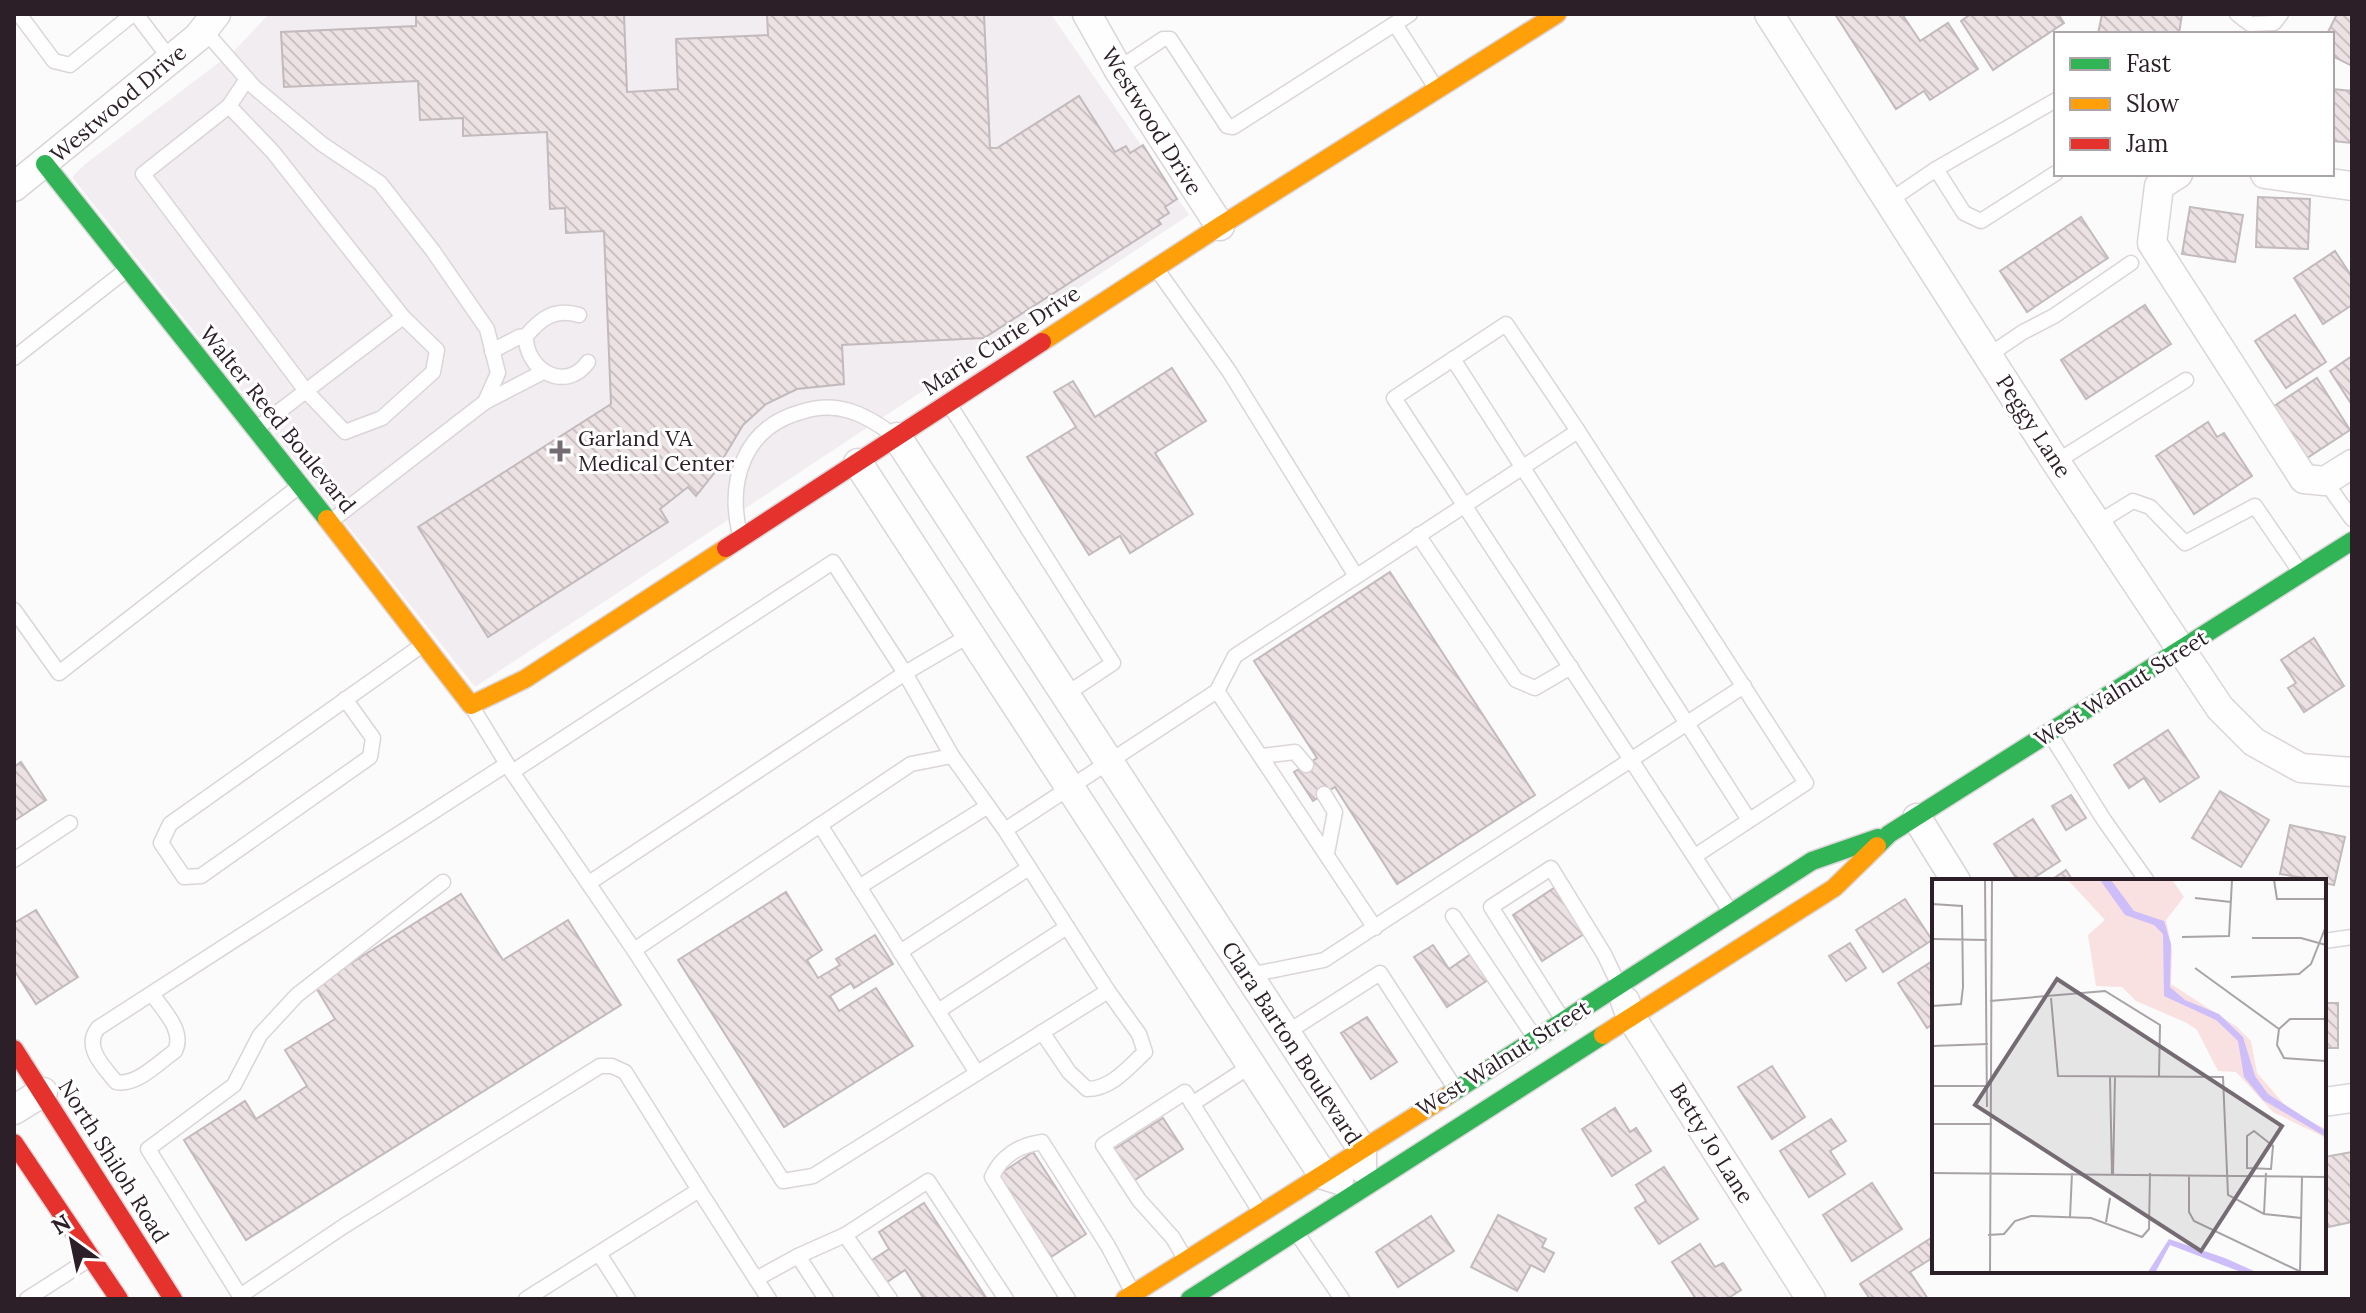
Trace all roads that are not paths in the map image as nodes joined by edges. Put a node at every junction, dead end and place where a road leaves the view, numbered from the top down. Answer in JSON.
{"nodes":[{"id":1,"x":19,"y":14,"type":"edge"},
{"id":2,"x":135,"y":14,"type":"edge"},
{"id":3,"x":1087,"y":14,"type":"edge"},
{"id":4,"x":1410,"y":14,"type":"edge"},
{"id":5,"x":1557,"y":14,"type":"edge"},
{"id":6,"x":1769,"y":14,"type":"edge"},
{"id":7,"x":2237,"y":14,"type":"edge"},
{"id":8,"x":2281,"y":14,"type":"edge"},
{"id":9,"x":210,"y":22,"type":"edge"},
{"id":10,"x":1395,"y":24,"type":"junction"},
{"id":11,"x":171,"y":60,"type":"junction"},
{"id":12,"x":1118,"y":69,"type":"junction"},
{"id":13,"x":247,"y":79,"type":"junction"},
{"id":14,"x":1437,"y":90,"type":"junction"},
{"id":15,"x":2054,"y":101,"type":"edge"},
{"id":16,"x":229,"y":106,"type":"junction"},
{"id":17,"x":45,"y":164,"type":"junction"},
{"id":18,"x":1936,"y":169,"type":"junction"},
{"id":19,"x":2054,"y":174,"type":"edge"},
{"id":20,"x":2175,"y":176,"type":"edge"},
{"id":21,"x":2280,"y":176,"type":"edge"},
{"id":22,"x":2352,"y":186,"type":"edge"},
{"id":23,"x":14,"y":187,"type":"edge"},
{"id":24,"x":1889,"y":201,"type":"junction"},
{"id":25,"x":1220,"y":226,"type":"junction"},
{"id":26,"x":2131,"y":263,"type":"dead end"},
{"id":27,"x":1155,"y":268,"type":"junction"},
{"id":28,"x":128,"y":269,"type":"junction"},
{"id":29,"x":579,"y":315,"type":"dead end"},
{"id":30,"x":403,"y":317,"type":"junction"},
{"id":31,"x":526,"y":336,"type":"junction"},
{"id":32,"x":492,"y":351,"type":"junction"},
{"id":33,"x":1989,"y":355,"type":"junction"},
{"id":34,"x":14,"y":358,"type":"edge"},
{"id":35,"x":1453,"y":359,"type":"junction"},
{"id":36,"x":588,"y":362,"type":"dead end"},
{"id":37,"x":543,"y":372,"type":"junction"},
{"id":38,"x":2186,"y":380,"type":"dead end"},
{"id":39,"x":306,"y":391,"type":"junction"},
{"id":40,"x":485,"y":402,"type":"junction"},
{"id":41,"x":948,"y":403,"type":"junction"},
{"id":42,"x":256,"y":429,"type":"junction"},
{"id":43,"x":1578,"y":431,"type":"junction"},
{"id":44,"x":897,"y":437,"type":"junction"},
{"id":45,"x":2056,"y":462,"type":"junction"},
{"id":46,"x":858,"y":463,"type":"junction"},
{"id":47,"x":2352,"y":464,"type":"edge"},
{"id":48,"x":1521,"y":468,"type":"junction"},
{"id":49,"x":2325,"y":481,"type":"junction"},
{"id":50,"x":301,"y":485,"type":"junction"},
{"id":51,"x":1464,"y":505,"type":"junction"},
{"id":52,"x":2352,"y":519,"type":"edge"},
{"id":53,"x":330,"y":522,"type":"junction"},
{"id":54,"x":2099,"y":522,"type":"junction"},
{"id":55,"x":1418,"y":535,"type":"junction"},
{"id":56,"x":741,"y":539,"type":"junction"},
{"id":57,"x":2350,"y":547,"type":"edge"},
{"id":58,"x":2302,"y":574,"type":"junction"},
{"id":59,"x":1356,"y":576,"type":"junction"},
{"id":60,"x":14,"y":610,"type":"edge"},
{"id":61,"x":970,"y":635,"type":"junction"},
{"id":62,"x":424,"y":643,"type":"junction"},
{"id":63,"x":2181,"y":651,"type":"junction"},
{"id":64,"x":1571,"y":667,"type":"junction"},
{"id":65,"x":905,"y":673,"type":"junction"},
{"id":66,"x":1744,"y":686,"type":"junction"},
{"id":67,"x":1217,"y":691,"type":"junction"},
{"id":68,"x":1065,"y":695,"type":"junction"},
{"id":69,"x":345,"y":699,"type":"junction"},
{"id":70,"x":471,"y":705,"type":"junction"},
{"id":71,"x":1687,"y":724,"type":"junction"},
{"id":72,"x":2050,"y":733,"type":"junction"},
{"id":73,"x":952,"y":756,"type":"junction"},
{"id":74,"x":1262,"y":756,"type":"junction"},
{"id":75,"x":1632,"y":760,"type":"junction"},
{"id":76,"x":1109,"y":762,"type":"junction"},
{"id":77,"x":1306,"y":765,"type":"dead end"},
{"id":78,"x":510,"y":768,"type":"junction"},
{"id":79,"x":2352,"y":772,"type":"edge"},
{"id":80,"x":1070,"y":788,"type":"junction"},
{"id":81,"x":1324,"y":794,"type":"dead end"},
{"id":82,"x":988,"y":806,"type":"junction"},
{"id":83,"x":1917,"y":818,"type":"junction"},
{"id":84,"x":1749,"y":820,"type":"junction"},
{"id":85,"x":70,"y":823,"type":"dead end"},
{"id":86,"x":820,"y":825,"type":"junction"},
{"id":87,"x":1005,"y":830,"type":"junction"},
{"id":88,"x":1889,"y":834,"type":"junction"},
{"id":89,"x":1327,"y":853,"type":"junction"},
{"id":90,"x":1695,"y":856,"type":"junction"},
{"id":91,"x":14,"y":860,"type":"edge"},
{"id":92,"x":1029,"y":868,"type":"junction"},
{"id":93,"x":1955,"y":879,"type":"edge"},
{"id":94,"x":2146,"y":879,"type":"edge"},
{"id":95,"x":443,"y":882,"type":"dead end"},
{"id":96,"x":589,"y":883,"type":"junction"},
{"id":97,"x":859,"y":887,"type":"junction"},
{"id":98,"x":1731,"y":912,"type":"junction"},
{"id":99,"x":1453,"y":916,"type":"dead end"},
{"id":100,"x":1067,"y":927,"type":"junction"},
{"id":101,"x":1375,"y":928,"type":"junction"},
{"id":102,"x":2352,"y":937,"type":"edge"},
{"id":103,"x":2326,"y":941,"type":"edge"},
{"id":104,"x":634,"y":950,"type":"junction"},
{"id":105,"x":900,"y":952,"type":"junction"},
{"id":106,"x":1249,"y":975,"type":"junction"},
{"id":107,"x":1619,"y":985,"type":"junction"},
{"id":108,"x":1108,"y":991,"type":"junction"},
{"id":109,"x":152,"y":994,"type":"junction"},
{"id":110,"x":938,"y":1011,"type":"junction"},
{"id":111,"x":1631,"y":1017,"type":"junction"},
{"id":112,"x":1563,"y":1020,"type":"junction"},
{"id":113,"x":1042,"y":1032,"type":"junction"},
{"id":114,"x":1286,"y":1033,"type":"junction"},
{"id":115,"x":1535,"y":1038,"type":"junction"},
{"id":116,"x":14,"y":1049,"type":"edge"},
{"id":117,"x":1252,"y":1065,"type":"junction"},
{"id":118,"x":977,"y":1073,"type":"junction"},
{"id":119,"x":1455,"y":1089,"type":"junction"},
{"id":120,"x":43,"y":1092,"type":"junction"},
{"id":121,"x":2352,"y":1098,"type":"edge"},
{"id":122,"x":2326,"y":1102,"type":"edge"},
{"id":123,"x":1192,"y":1104,"type":"junction"},
{"id":124,"x":14,"y":1110,"type":"edge"},
{"id":125,"x":14,"y":1143,"type":"edge"},
{"id":126,"x":1362,"y":1149,"type":"junction"},
{"id":127,"x":1323,"y":1175,"type":"junction"},
{"id":128,"x":1363,"y":1189,"type":"junction"},
{"id":129,"x":699,"y":1190,"type":"junction"},
{"id":130,"x":1262,"y":1214,"type":"junction"},
{"id":131,"x":1296,"y":1232,"type":"junction"},
{"id":132,"x":845,"y":1235,"type":"junction"},
{"id":133,"x":600,"y":1255,"type":"junction"},
{"id":134,"x":798,"y":1256,"type":"junction"},
{"id":135,"x":91,"y":1258,"type":"junction"},
{"id":136,"x":1187,"y":1260,"type":"junction"},
{"id":137,"x":756,"y":1279,"type":"junction"},
{"id":138,"x":1129,"y":1296,"type":"edge"},
{"id":139,"x":241,"y":1297,"type":"edge"},
{"id":140,"x":27,"y":1299,"type":"edge"},
{"id":141,"x":119,"y":1299,"type":"edge"},
{"id":142,"x":173,"y":1299,"type":"edge"},
{"id":143,"x":526,"y":1299,"type":"edge"},
{"id":144,"x":628,"y":1299,"type":"edge"},
{"id":145,"x":769,"y":1299,"type":"edge"},
{"id":146,"x":826,"y":1299,"type":"edge"},
{"id":147,"x":890,"y":1299,"type":"edge"},
{"id":148,"x":1006,"y":1299,"type":"edge"},
{"id":149,"x":1068,"y":1299,"type":"edge"},
{"id":150,"x":1190,"y":1299,"type":"edge"},
{"id":151,"x":1342,"y":1299,"type":"edge"},
{"id":152,"x":1811,"y":1299,"type":"edge"}],
"edges":[{"from":1,"to":2,"type":"lane"},
{"from":2,"to":11,"type":"lane"},
{"from":3,"to":12,"type":"street","name":"Westwood Drive"},
{"from":4,"to":10,"type":"lane"},
{"from":5,"to":14,"type":"main road","name":"Marie Curie Drive"},
{"from":6,"to":24,"type":"street","name":"Peggy Lane"},
{"from":7,"to":8,"type":"lane"},
{"from":9,"to":11,"type":"street","name":"Westwood Drive"},
{"from":9,"to":13,"type":"lane"},
{"from":10,"to":12,"type":"lane"},
{"from":10,"to":14,"type":"lane"},
{"from":11,"to":17,"type":"street","name":"Westwood Drive"},
{"from":12,"to":25,"type":"street","name":"Westwood Drive"},
{"from":13,"to":16,"type":"lane"},
{"from":13,"to":32,"type":"lane"},
{"from":14,"to":25,"type":"main road","name":"Marie Curie Drive"},
{"from":15,"to":18,"type":"lane"},
{"from":16,"to":30,"type":"lane"},
{"from":16,"to":39,"type":"lane"},
{"from":17,"to":23,"type":"street","name":"Westwood Drive"},
{"from":17,"to":28,"type":"main road","name":"Walter Reed Boulevard"},
{"from":18,"to":19,"type":"lane"},
{"from":18,"to":24,"type":"lane"},
{"from":20,"to":49,"type":"street"},
{"from":21,"to":22,"type":"street"},
{"from":24,"to":33,"type":"street","name":"Peggy Lane"},
{"from":25,"to":27,"type":"main road","name":"Marie Curie Drive"},
{"from":26,"to":33,"type":"lane"},
{"from":27,"to":41,"type":"main road","name":"Marie Curie Drive"},
{"from":27,"to":59,"type":"lane"},
{"from":28,"to":34,"type":"lane"},
{"from":28,"to":42,"type":"main road","name":"Walter Reed Boulevard"},
{"from":29,"to":31,"type":"lane"},
{"from":30,"to":39,"type":"lane"},
{"from":30,"to":39,"type":"lane"},
{"from":31,"to":32,"type":"lane"},
{"from":31,"to":37,"type":"lane"},
{"from":32,"to":40,"type":"lane"},
{"from":33,"to":45,"type":"street","name":"Peggy Lane"},
{"from":35,"to":43,"type":"lane"},
{"from":35,"to":48,"type":"lane"},
{"from":35,"to":51,"type":"lane"},
{"from":36,"to":37,"type":"lane"},
{"from":37,"to":40,"type":"lane"},
{"from":38,"to":45,"type":"lane"},
{"from":39,"to":42,"type":"lane"},
{"from":40,"to":53,"type":"lane"},
{"from":41,"to":44,"type":"main road","name":"Marie Curie Drive"},
{"from":41,"to":68,"type":"lane"},
{"from":42,"to":50,"type":"main road","name":"Walter Reed Boulevard"},
{"from":43,"to":48,"type":"lane"},
{"from":43,"to":66,"type":"lane"},
{"from":44,"to":46,"type":"main road","name":"Marie Curie Drive"},
{"from":44,"to":56,"type":"lane"},
{"from":44,"to":68,"type":"street","name":"Clara Barton Boulevard"},
{"from":45,"to":54,"type":"street","name":"Peggy Lane"},
{"from":46,"to":56,"type":"main road","name":"Marie Curie Drive"},
{"from":46,"to":61,"type":"street","name":"Clara Barton Boulevard"},
{"from":47,"to":49,"type":"street"},
{"from":48,"to":51,"type":"lane"},
{"from":48,"to":71,"type":"lane"},
{"from":49,"to":52,"type":"lane"},
{"from":50,"to":53,"type":"main road","name":"Walter Reed Boulevard"},
{"from":50,"to":60,"type":"lane"},
{"from":51,"to":55,"type":"lane"},
{"from":51,"to":64,"type":"lane"},
{"from":53,"to":62,"type":"main road","name":"Walter Reed Boulevard"},
{"from":54,"to":58,"type":"lane"},
{"from":54,"to":63,"type":"street","name":"Peggy Lane"},
{"from":55,"to":59,"type":"lane"},
{"from":55,"to":64,"type":"lane"},
{"from":56,"to":70,"type":"main road","name":"Marie Curie Drive"},
{"from":57,"to":58,"type":"main road","name":"West Walnut Street"},
{"from":58,"to":63,"type":"main road","name":"West Walnut Street"},
{"from":59,"to":67,"type":"lane"},
{"from":61,"to":65,"type":"lane"},
{"from":61,"to":80,"type":"street","name":"Clara Barton Boulevard"},
{"from":62,"to":69,"type":"lane"},
{"from":62,"to":70,"type":"main road","name":"Walter Reed Boulevard"},
{"from":63,"to":72,"type":"main road","name":"West Walnut Street"},
{"from":63,"to":79,"type":"street","name":"Peggy Lane"},
{"from":64,"to":75,"type":"lane"},
{"from":65,"to":73,"type":"lane"},
{"from":65,"to":78,"type":"lane"},
{"from":65,"to":96,"type":"lane"},
{"from":66,"to":71,"type":"lane"},
{"from":66,"to":84,"type":"lane"},
{"from":67,"to":74,"type":"lane"},
{"from":67,"to":76,"type":"lane"},
{"from":68,"to":76,"type":"street","name":"Clara Barton Boulevard"},
{"from":69,"to":69,"type":"lane"},
{"from":70,"to":78,"type":"lane"},
{"from":71,"to":75,"type":"lane"},
{"from":71,"to":84,"type":"lane"},
{"from":72,"to":83,"type":"main road","name":"West Walnut Street"},
{"from":72,"to":94,"type":"lane"},
{"from":73,"to":82,"type":"lane"},
{"from":73,"to":86,"type":"lane"},
{"from":74,"to":77,"type":"lane"},
{"from":74,"to":89,"type":"lane"},
{"from":75,"to":90,"type":"lane"},
{"from":75,"to":101,"type":"lane"},
{"from":76,"to":80,"type":"lane"},
{"from":76,"to":106,"type":"street","name":"Clara Barton Boulevard"},
{"from":78,"to":96,"type":"lane"},
{"from":78,"to":109,"type":"lane"},
{"from":80,"to":87,"type":"lane"},
{"from":80,"to":117,"type":"street","name":"Clara Barton Boulevard"},
{"from":81,"to":89,"type":"lane"},
{"from":82,"to":87,"type":"lane"},
{"from":82,"to":97,"type":"lane"},
{"from":83,"to":88,"type":"main road","name":"West Walnut Street"},
{"from":83,"to":93,"type":"street"},
{"from":84,"to":90,"type":"lane"},
{"from":85,"to":91,"type":"lane"},
{"from":86,"to":97,"type":"lane"},
{"from":86,"to":104,"type":"lane"},
{"from":87,"to":92,"type":"lane"},
{"from":88,"to":98,"type":"main road","name":"West Walnut Street"},
{"from":88,"to":111,"type":"main road","name":"West Walnut Street"},
{"from":89,"to":101,"type":"lane"},
{"from":90,"to":98,"type":"lane"},
{"from":92,"to":100,"type":"lane"},
{"from":92,"to":105,"type":"lane"},
{"from":95,"to":139,"type":"lane"},
{"from":96,"to":104,"type":"lane"},
{"from":97,"to":105,"type":"lane"},
{"from":98,"to":107,"type":"main road","name":"West Walnut Street"},
{"from":99,"to":115,"type":"lane"},
{"from":100,"to":108,"type":"lane"},
{"from":100,"to":110,"type":"lane"},
{"from":101,"to":106,"type":"lane"},
{"from":102,"to":103,"type":"lane"},
{"from":104,"to":118,"type":"lane"},
{"from":105,"to":110,"type":"lane"},
{"from":106,"to":114,"type":"street","name":"Clara Barton Boulevard"},
{"from":107,"to":111,"type":"street","name":"Betty Jo Lane"},
{"from":107,"to":112,"type":"main road","name":"West Walnut Street"},
{"from":107,"to":112,"type":"lane"},
{"from":108,"to":113,"type":"lane"},
{"from":108,"to":113,"type":"lane"},
{"from":109,"to":109,"type":"lane"},
{"from":110,"to":118,"type":"lane"},
{"from":111,"to":128,"type":"main road","name":"West Walnut Street"},
{"from":111,"to":152,"type":"street","name":"Betty Jo Lane"},
{"from":112,"to":115,"type":"main road","name":"West Walnut Street"},
{"from":113,"to":118,"type":"lane"},
{"from":114,"to":119,"type":"lane"},
{"from":114,"to":126,"type":"street","name":"Clara Barton Boulevard"},
{"from":115,"to":119,"type":"main road","name":"West Walnut Street"},
{"from":116,"to":120,"type":"main road","name":"North Shiloh Road"},
{"from":117,"to":123,"type":"lane"},
{"from":117,"to":127,"type":"street","name":"Clara Barton Boulevard"},
{"from":119,"to":126,"type":"main road","name":"West Walnut Street"},
{"from":120,"to":124,"type":"street"},
{"from":120,"to":142,"type":"main road","name":"North Shiloh Road"},
{"from":121,"to":122,"type":"street"},
{"from":123,"to":130,"type":"lane"},
{"from":123,"to":136,"type":"lane"},
{"from":125,"to":135,"type":"main road"},
{"from":126,"to":127,"type":"main road","name":"West Walnut Street"},
{"from":126,"to":128,"type":"street","name":"Clara Barton Boulevard"},
{"from":127,"to":128,"type":"street","name":"Clara Barton Boulevard"},
{"from":127,"to":130,"type":"main road","name":"West Walnut Street"},
{"from":128,"to":131,"type":"main road","name":"West Walnut Street"},
{"from":129,"to":133,"type":"lane"},
{"from":129,"to":137,"type":"lane"},
{"from":129,"to":139,"type":"lane"},
{"from":130,"to":136,"type":"main road","name":"West Walnut Street"},
{"from":131,"to":150,"type":"main road","name":"West Walnut Street"},
{"from":131,"to":151,"type":"lane"},
{"from":132,"to":134,"type":"lane"},
{"from":132,"to":147,"type":"lane"},
{"from":132,"to":148,"type":"lane"},
{"from":133,"to":143,"type":"lane"},
{"from":133,"to":144,"type":"lane"},
{"from":134,"to":137,"type":"lane"},
{"from":134,"to":146,"type":"lane"},
{"from":135,"to":140,"type":"lane"},
{"from":135,"to":141,"type":"main road"},
{"from":136,"to":138,"type":"main road","name":"West Walnut Street"},
{"from":137,"to":145,"type":"lane"},
{"from":138,"to":149,"type":"lane"}]}
